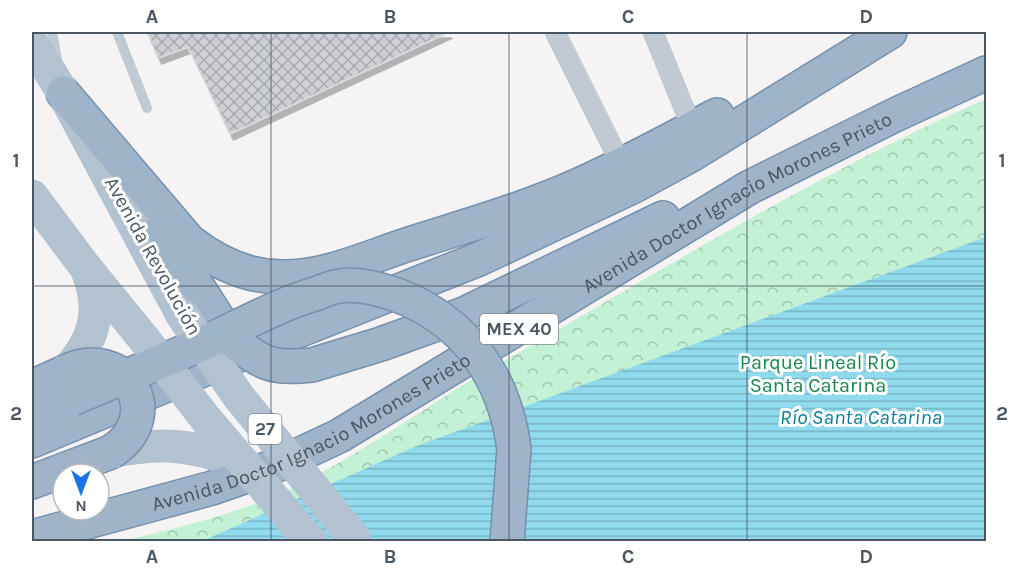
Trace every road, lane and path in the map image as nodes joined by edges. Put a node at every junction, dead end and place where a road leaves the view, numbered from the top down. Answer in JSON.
{"nodes":[{"id":1,"x":52,"y":32,"type":"edge"},
{"id":2,"x":117,"y":32,"type":"edge"},
{"id":3,"x":555,"y":32,"type":"edge"},
{"id":4,"x":653,"y":32,"type":"edge"},
{"id":5,"x":890,"y":32,"type":"edge"},
{"id":6,"x":32,"y":43,"type":"edge"},
{"id":7,"x":987,"y":73,"type":"edge"},
{"id":8,"x":63,"y":93,"type":"junction"},
{"id":9,"x":147,"y":108,"type":"dead end"},
{"id":10,"x":697,"y":139,"type":"junction"},
{"id":11,"x":621,"y":164,"type":"junction"},
{"id":12,"x":141,"y":186,"type":"junction"},
{"id":13,"x":750,"y":188,"type":"junction"},
{"id":14,"x":32,"y":196,"type":"edge"},
{"id":15,"x":86,"y":268,"type":"junction"},
{"id":16,"x":69,"y":385,"type":"junction"},
{"id":17,"x":32,"y":387,"type":"edge"},
{"id":18,"x":32,"y":416,"type":"edge"},
{"id":19,"x":32,"y":441,"type":"edge"},
{"id":20,"x":111,"y":452,"type":"junction"},
{"id":21,"x":247,"y":466,"type":"junction"},
{"id":22,"x":32,"y":482,"type":"edge"},
{"id":23,"x":32,"y":537,"type":"edge"},
{"id":24,"x":356,"y":540,"type":"edge"},
{"id":25,"x":311,"y":542,"type":"edge"},
{"id":26,"x":507,"y":542,"type":"edge"}],
"edges":[{"from":1,"to":8,"type":"lane"},
{"from":2,"to":9,"type":"lane"},
{"from":3,"to":11,"type":"street"},
{"from":4,"to":10,"type":"street"},
{"from":5,"to":10,"type":"highway"},
{"from":6,"to":8,"type":"main road","name":"Avenida Revolución","number":"27"},
{"from":7,"to":13,"type":"highway","name":"Avenida Doctor Ignacio Morones Prieto","number":"MEX 40"},
{"from":8,"to":12,"type":"highway"},
{"from":8,"to":24,"type":"main road","name":"Avenida Revolución","number":"27","bridge":true},
{"from":10,"to":11,"type":"highway"},
{"from":10,"to":19,"type":"highway"},
{"from":11,"to":12,"type":"highway"},
{"from":12,"to":13,"type":"highway","bridge":true},
{"from":13,"to":23,"type":"highway","name":"Avenida Doctor Ignacio Morones Prieto","number":"MEX 40"},
{"from":14,"to":15,"type":"main road","number":"27"},
{"from":15,"to":16,"type":"main road"},
{"from":15,"to":21,"type":"main road","number":"27","bridge":true},
{"from":16,"to":17,"type":"highway"},
{"from":16,"to":18,"type":"highway"},
{"from":16,"to":20,"type":"highway","bridge":true},
{"from":16,"to":26,"type":"highway","bridge":true},
{"from":20,"to":21,"type":"main road","bridge":true},
{"from":20,"to":22,"type":"highway"},
{"from":21,"to":25,"type":"main road","number":"27","bridge":true}]}
